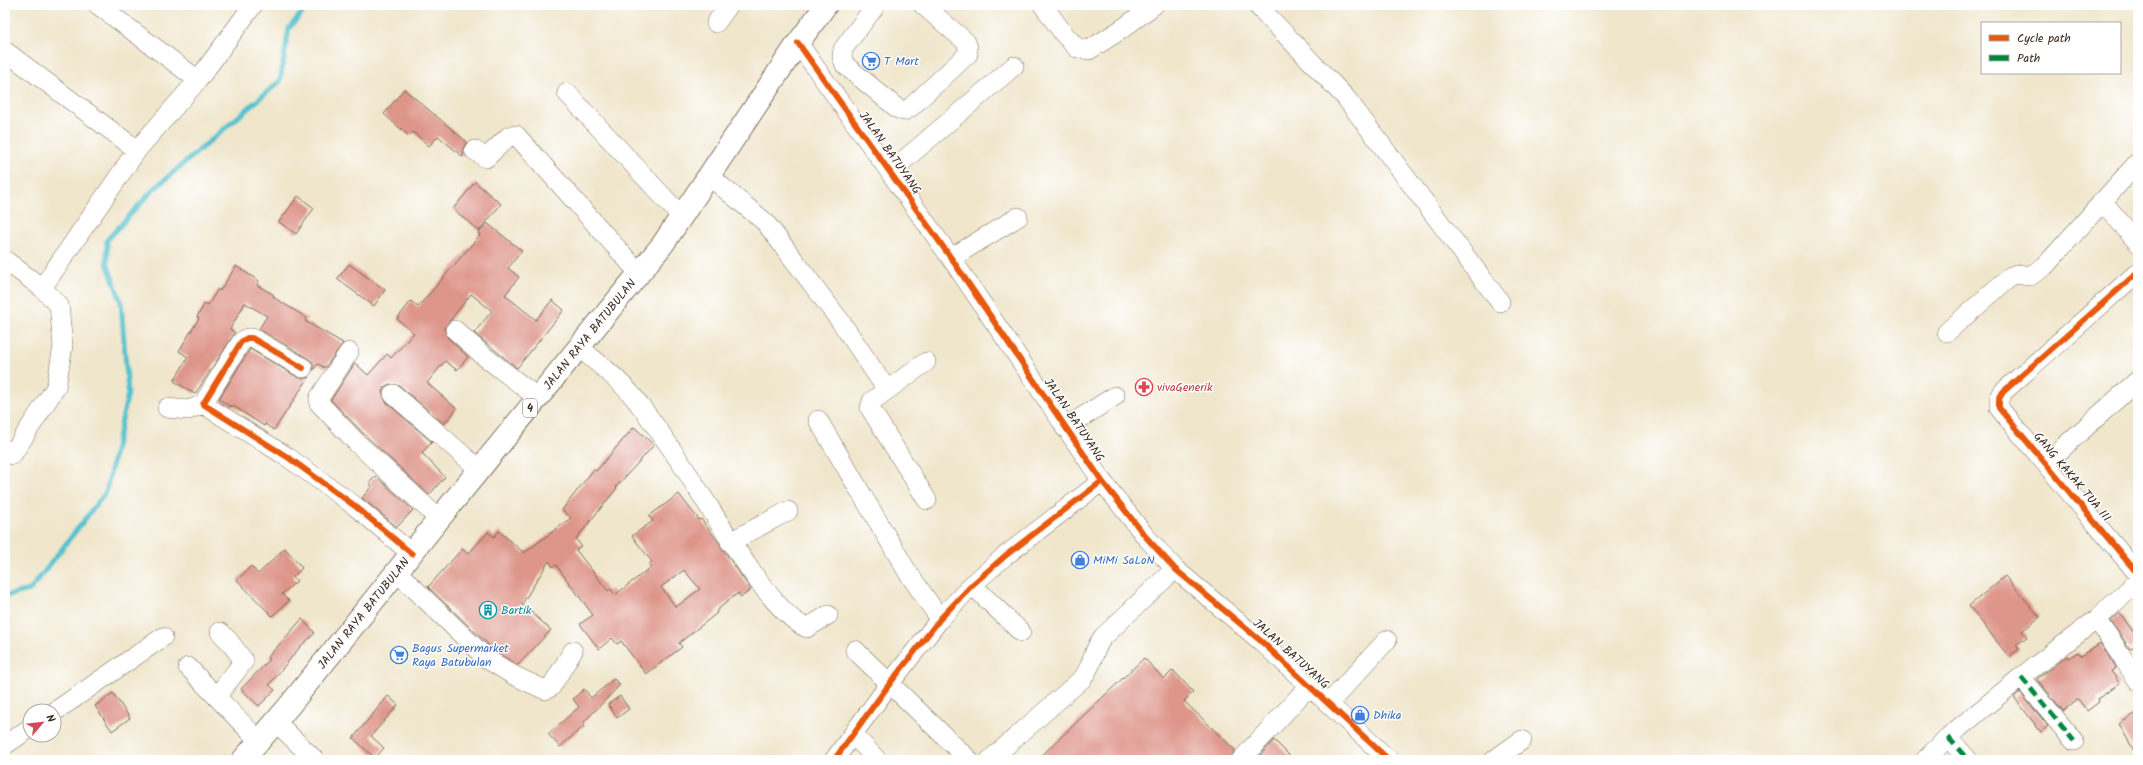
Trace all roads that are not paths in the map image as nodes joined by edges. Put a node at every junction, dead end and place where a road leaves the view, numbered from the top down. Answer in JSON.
{"nodes":[{"id":1,"x":98,"y":5,"type":"edge"},
{"id":2,"x":253,"y":5,"type":"edge"},
{"id":3,"x":729,"y":5,"type":"edge"},
{"id":4,"x":826,"y":5,"type":"edge"},
{"id":5,"x":876,"y":5,"type":"edge"},
{"id":6,"x":923,"y":5,"type":"edge"},
{"id":7,"x":1043,"y":5,"type":"edge"},
{"id":8,"x":1154,"y":5,"type":"edge"},
{"id":9,"x":1257,"y":5,"type":"edge"},
{"id":10,"x":716,"y":23,"type":"dead end"},
{"id":11,"x":798,"y":43,"type":"junction"},
{"id":12,"x":5,"y":51,"type":"edge"},
{"id":13,"x":1014,"y":66,"type":"dead end"},
{"id":14,"x":198,"y":80,"type":"junction"},
{"id":15,"x":567,"y":93,"type":"dead end"},
{"id":16,"x":137,"y":150,"type":"junction"},
{"id":17,"x":474,"y":150,"type":"dead end"},
{"id":18,"x":2138,"y":162,"type":"edge"},
{"id":19,"x":890,"y":172,"type":"junction"},
{"id":20,"x":709,"y":176,"type":"junction"},
{"id":21,"x":2102,"y":201,"type":"junction"},
{"id":22,"x":682,"y":217,"type":"junction"},
{"id":23,"x":1018,"y":217,"type":"dead end"},
{"id":24,"x":2138,"y":243,"type":"edge"},
{"id":25,"x":951,"y":258,"type":"junction"},
{"id":26,"x":5,"y":260,"type":"edge"},
{"id":27,"x":2138,"y":272,"type":"edge"},
{"id":28,"x":639,"y":274,"type":"junction"},
{"id":29,"x":42,"y":288,"type":"junction"},
{"id":30,"x":1500,"y":302,"type":"dead end"},
{"id":31,"x":455,"y":330,"type":"dead end"},
{"id":32,"x":1947,"y":332,"type":"dead end"},
{"id":33,"x":580,"y":348,"type":"junction"},
{"id":34,"x":349,"y":352,"type":"dead end"},
{"id":35,"x":926,"y":362,"type":"dead end"},
{"id":36,"x":303,"y":368,"type":"dead end"},
{"id":37,"x":2138,"y":380,"type":"edge"},
{"id":38,"x":887,"y":390,"type":"junction"},
{"id":39,"x":393,"y":394,"type":"dead end"},
{"id":40,"x":1115,"y":396,"type":"dead end"},
{"id":41,"x":538,"y":398,"type":"junction"},
{"id":42,"x":203,"y":404,"type":"junction"},
{"id":43,"x":167,"y":408,"type":"dead end"},
{"id":44,"x":818,"y":420,"type":"dead end"},
{"id":45,"x":1065,"y":428,"type":"junction"},
{"id":46,"x":5,"y":449,"type":"edge"},
{"id":47,"x":2046,"y":463,"type":"junction"},
{"id":48,"x":480,"y":470,"type":"junction"},
{"id":49,"x":1102,"y":481,"type":"junction"},
{"id":50,"x":927,"y":500,"type":"dead end"},
{"id":51,"x":788,"y":511,"type":"dead end"},
{"id":52,"x":439,"y":519,"type":"junction"},
{"id":53,"x":730,"y":542,"type":"junction"},
{"id":54,"x":412,"y":554,"type":"junction"},
{"id":55,"x":1175,"y":569,"type":"junction"},
{"id":56,"x":397,"y":572,"type":"junction"},
{"id":57,"x":2138,"y":574,"type":"edge"},
{"id":58,"x":2138,"y":581,"type":"edge"},
{"id":59,"x":972,"y":585,"type":"junction"},
{"id":60,"x":828,"y":615,"type":"dead end"},
{"id":61,"x":940,"y":618,"type":"junction"},
{"id":62,"x":2097,"y":619,"type":"junction"},
{"id":63,"x":220,"y":632,"type":"dead end"},
{"id":64,"x":1021,"y":632,"type":"dead end"},
{"id":65,"x":163,"y":637,"type":"dead end"},
{"id":66,"x":1387,"y":640,"type":"dead end"},
{"id":67,"x":856,"y":650,"type":"dead end"},
{"id":68,"x":573,"y":651,"type":"dead end"},
{"id":69,"x":188,"y":666,"type":"dead end"},
{"id":70,"x":2021,"y":677,"type":"junction"},
{"id":71,"x":2138,"y":681,"type":"edge"},
{"id":72,"x":891,"y":682,"type":"junction"},
{"id":73,"x":1309,"y":686,"type":"junction"},
{"id":74,"x":218,"y":696,"type":"junction"},
{"id":75,"x":1329,"y":703,"type":"junction"},
{"id":76,"x":62,"y":706,"type":"edge"},
{"id":77,"x":276,"y":722,"type":"junction"},
{"id":78,"x":22,"y":733,"type":"edge"},
{"id":79,"x":853,"y":734,"type":"junction"},
{"id":80,"x":1948,"y":737,"type":"junction"},
{"id":81,"x":1522,"y":740,"type":"dead end"},
{"id":82,"x":259,"y":741,"type":"junction"},
{"id":83,"x":2074,"y":741,"type":"dead end"},
{"id":84,"x":5,"y":745,"type":"edge"},
{"id":85,"x":243,"y":760,"type":"edge"},
{"id":86,"x":315,"y":760,"type":"edge"},
{"id":87,"x":834,"y":760,"type":"edge"},
{"id":88,"x":877,"y":760,"type":"edge"},
{"id":89,"x":969,"y":760,"type":"edge"},
{"id":90,"x":990,"y":760,"type":"edge"},
{"id":91,"x":1241,"y":760,"type":"edge"},
{"id":92,"x":1389,"y":760,"type":"edge"},
{"id":93,"x":1494,"y":760,"type":"edge"},
{"id":94,"x":1925,"y":760,"type":"edge"},
{"id":95,"x":1968,"y":760,"type":"edge"}],
"edges":[{"from":1,"to":14,"type":"street"},
{"from":2,"to":14,"type":"street"},
{"from":3,"to":10,"type":"street"},
{"from":4,"to":11,"type":"highway","name":"JALAN RAYA BATUBULAN","number":"4"},
{"from":5,"to":6,"type":"street"},
{"from":7,"to":8,"type":"street"},
{"from":9,"to":30,"type":"street"},
{"from":11,"to":19,"type":"street","name":"JALAN BATUYANG"},
{"from":11,"to":20,"type":"highway","name":"JALAN RAYA BATUBULAN","number":"4"},
{"from":12,"to":16,"type":"street"},
{"from":13,"to":19,"type":"street"},
{"from":14,"to":16,"type":"street"},
{"from":15,"to":22,"type":"street"},
{"from":16,"to":29,"type":"street"},
{"from":17,"to":28,"type":"street"},
{"from":18,"to":21,"type":"street"},
{"from":19,"to":25,"type":"street","name":"JALAN BATUYANG"},
{"from":20,"to":22,"type":"highway","name":"JALAN RAYA BATUBULAN","number":"4"},
{"from":20,"to":38,"type":"street"},
{"from":21,"to":24,"type":"street"},
{"from":21,"to":32,"type":"street"},
{"from":22,"to":28,"type":"highway","name":"JALAN RAYA BATUBULAN","number":"4"},
{"from":23,"to":25,"type":"street"},
{"from":25,"to":45,"type":"street","name":"JALAN BATUYANG"},
{"from":26,"to":29,"type":"street"},
{"from":27,"to":47,"type":"street","name":"GANG KAKAK TUA III"},
{"from":28,"to":33,"type":"highway","name":"JALAN RAYA BATUBULAN","number":"4"},
{"from":29,"to":46,"type":"street"},
{"from":31,"to":41,"type":"street"},
{"from":33,"to":41,"type":"highway","name":"JALAN RAYA BATUBULAN","number":"4"},
{"from":33,"to":53,"type":"street"},
{"from":34,"to":52,"type":"street"},
{"from":35,"to":38,"type":"street"},
{"from":36,"to":42,"type":"street"},
{"from":37,"to":47,"type":"street"},
{"from":38,"to":50,"type":"street"},
{"from":39,"to":48,"type":"street"},
{"from":40,"to":45,"type":"street"},
{"from":41,"to":48,"type":"highway","name":"JALAN RAYA BATUBULAN","number":"4"},
{"from":42,"to":43,"type":"street"},
{"from":42,"to":54,"type":"street"},
{"from":44,"to":61,"type":"street"},
{"from":45,"to":49,"type":"street","name":"JALAN BATUYANG"},
{"from":47,"to":57,"type":"street","name":"GANG KAKAK TUA III"},
{"from":48,"to":52,"type":"highway","name":"JALAN RAYA BATUBULAN","number":"4"},
{"from":49,"to":55,"type":"street","name":"JALAN BATUYANG"},
{"from":49,"to":59,"type":"street"},
{"from":51,"to":53,"type":"street"},
{"from":52,"to":54,"type":"highway","name":"JALAN RAYA BATUBULAN","number":"4"},
{"from":53,"to":60,"type":"street"},
{"from":54,"to":56,"type":"highway","name":"JALAN RAYA BATUBULAN","number":"4"},
{"from":55,"to":73,"type":"street","name":"JALAN BATUYANG"},
{"from":55,"to":90,"type":"street"},
{"from":56,"to":68,"type":"street"},
{"from":56,"to":77,"type":"highway","name":"JALAN RAYA BATUBULAN","number":"4"},
{"from":58,"to":62,"type":"street"},
{"from":59,"to":61,"type":"street"},
{"from":59,"to":64,"type":"street"},
{"from":61,"to":72,"type":"street"},
{"from":62,"to":70,"type":"street"},
{"from":62,"to":71,"type":"street"},
{"from":63,"to":74,"type":"street"},
{"from":65,"to":76,"type":"street"},
{"from":66,"to":75,"type":"street"},
{"from":67,"to":72,"type":"street"},
{"from":69,"to":74,"type":"street"},
{"from":70,"to":80,"type":"street"},
{"from":70,"to":83,"type":"street"},
{"from":72,"to":79,"type":"street"},
{"from":72,"to":89,"type":"street"},
{"from":73,"to":75,"type":"street","name":"JALAN BATUYANG"},
{"from":73,"to":91,"type":"street"},
{"from":74,"to":82,"type":"street"},
{"from":75,"to":92,"type":"street","name":"JALAN BATUYANG"},
{"from":77,"to":82,"type":"highway","name":"JALAN RAYA BATUBULAN","number":"4"},
{"from":77,"to":86,"type":"street"},
{"from":78,"to":84,"type":"street"},
{"from":79,"to":87,"type":"street"},
{"from":79,"to":88,"type":"street"},
{"from":80,"to":94,"type":"street"},
{"from":80,"to":95,"type":"street"},
{"from":81,"to":93,"type":"street"},
{"from":82,"to":85,"type":"highway","name":"JALAN RAYA BATUBULAN","number":"4"}]}
